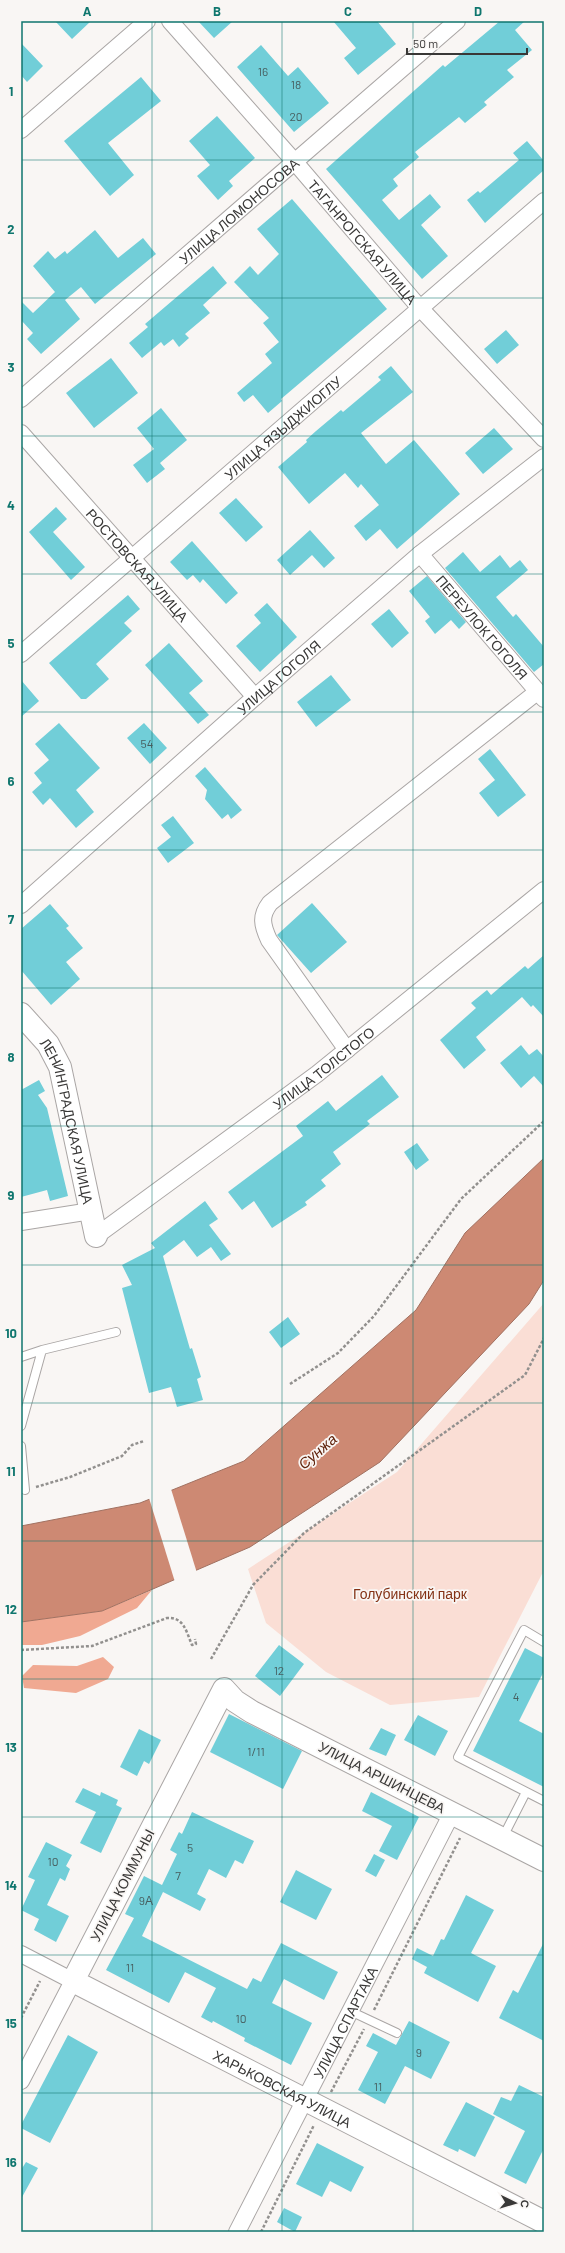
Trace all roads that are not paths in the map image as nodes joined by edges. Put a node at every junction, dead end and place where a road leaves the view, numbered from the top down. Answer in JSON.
{"nodes":[{"id":1,"x":147,"y":21,"type":"edge"},
{"id":2,"x":170,"y":21,"type":"edge"},
{"id":3,"x":457,"y":21,"type":"edge"},
{"id":4,"x":21,"y":130,"type":"edge"},
{"id":5,"x":294,"y":161,"type":"junction"},
{"id":6,"x":544,"y":200,"type":"edge"},
{"id":7,"x":419,"y":307,"type":"junction"},
{"id":8,"x":21,"y":399,"type":"edge"},
{"id":9,"x":21,"y":433,"type":"edge"},
{"id":10,"x":544,"y":439,"type":"edge"},
{"id":11,"x":544,"y":457,"type":"edge"},
{"id":12,"x":420,"y":554,"type":"junction"},
{"id":13,"x":132,"y":558,"type":"junction"},
{"id":14,"x":21,"y":654,"type":"edge"},
{"id":15,"x":541,"y":696,"type":"edge"},
{"id":16,"x":255,"y":697,"type":"junction"},
{"id":17,"x":544,"y":890,"type":"edge"},
{"id":18,"x":21,"y":905,"type":"edge"},
{"id":19,"x":21,"y":1014,"type":"edge"},
{"id":20,"x":347,"y":1050,"type":"junction"},
{"id":21,"x":91,"y":1211,"type":"junction"},
{"id":22,"x":21,"y":1222,"type":"edge"},
{"id":23,"x":96,"y":1236,"type":"joint"},
{"id":24,"x":116,"y":1332,"type":"dead end"},
{"id":25,"x":42,"y":1350,"type":"junction"},
{"id":26,"x":21,"y":1357,"type":"edge"},
{"id":27,"x":21,"y":1426,"type":"edge"},
{"id":28,"x":21,"y":1446,"type":"edge"},
{"id":29,"x":25,"y":1490,"type":"road end"},
{"id":30,"x":544,"y":1642,"type":"edge"},
{"id":31,"x":224,"y":1689,"type":"joint"},
{"id":32,"x":526,"y":1792,"type":"junction"},
{"id":33,"x":544,"y":1801,"type":"edge"},
{"id":34,"x":452,"y":1813,"type":"junction"},
{"id":35,"x":502,"y":1838,"type":"junction"},
{"id":36,"x":544,"y":1860,"type":"edge"},
{"id":37,"x":21,"y":1954,"type":"edge"},
{"id":38,"x":73,"y":1981,"type":"junction"},
{"id":39,"x":350,"y":2011,"type":"junction"},
{"id":40,"x":397,"y":2033,"type":"dead end"},
{"id":41,"x":21,"y":2081,"type":"edge"},
{"id":42,"x":305,"y":2100,"type":"junction"},
{"id":43,"x":541,"y":2223,"type":"edge"},
{"id":44,"x":237,"y":2232,"type":"edge"}],
"edges":[{"from":1,"to":4,"type":"street"},
{"from":2,"to":5,"type":"street","name":"ТАГАНРОГСКАЯ УЛИЦА"},
{"from":3,"to":5,"type":"street","name":"УЛИЦА ЛОМОНОСОВА"},
{"from":5,"to":7,"type":"street","name":"ТАГАНРОГСКАЯ УЛИЦА"},
{"from":5,"to":8,"type":"street","name":"УЛИЦА ЛОМОНОСОВА"},
{"from":6,"to":7,"type":"street","name":"УЛИЦА ЯЗЫДЖИОГЛУ"},
{"from":7,"to":10,"type":"street","name":"ТАГАНРОГСКАЯ УЛИЦА"},
{"from":7,"to":13,"type":"street","name":"УЛИЦА ЯЗЫДЖИОГЛУ"},
{"from":9,"to":13,"type":"street","name":"РОСТОВСКАЯ УЛИЦА"},
{"from":11,"to":12,"type":"street","name":"УЛИЦА ГОГОЛЯ"},
{"from":12,"to":15,"type":"street","name":"ПЕРЕУЛОК ГОГОЛЯ"},
{"from":12,"to":16,"type":"street","name":"УЛИЦА ГОГОЛЯ"},
{"from":13,"to":14,"type":"street","name":"УЛИЦА ЯЗЫДЖИОГЛУ"},
{"from":13,"to":16,"type":"street","name":"РОСТОВСКАЯ УЛИЦА"},
{"from":15,"to":20,"type":"street"},
{"from":16,"to":18,"type":"street","name":"УЛИЦА ГОГОЛЯ"},
{"from":17,"to":20,"type":"street","name":"УЛИЦА ТОЛСТОГО"},
{"from":19,"to":21,"type":"main road","name":"ЛЕНИНГРАДСКАЯ УЛИЦА"},
{"from":20,"to":23,"type":"street","name":"УЛИЦА ТОЛСТОГО"},
{"from":21,"to":22,"type":"street"},
{"from":21,"to":23,"type":"main road","name":"ЛЕНИНГРАДСКАЯ УЛИЦА"},
{"from":24,"to":25,"type":"lane"},
{"from":25,"to":26,"type":"lane"},
{"from":25,"to":27,"type":"lane"},
{"from":28,"to":29,"type":"lane"},
{"from":30,"to":32,"type":"lane"},
{"from":31,"to":34,"type":"main road","name":"УЛИЦА АРШИНЦЕВА"},
{"from":31,"to":38,"type":"main road","name":"УЛИЦА КОММУНЫ"},
{"from":32,"to":33,"type":"lane"},
{"from":32,"to":35,"type":"lane"},
{"from":34,"to":35,"type":"main road","name":"УЛИЦА АРШИНЦЕВА"},
{"from":34,"to":39,"type":"street","name":"УЛИЦА СПАРТАКА"},
{"from":35,"to":36,"type":"main road","name":"УЛИЦА АРШИНЦЕВА"},
{"from":37,"to":38,"type":"street","name":"ХАРЬКОВСКАЯ УЛИЦА"},
{"from":38,"to":41,"type":"street","name":"УЛИЦА КОММУНЫ"},
{"from":38,"to":42,"type":"main road","name":"ХАРЬКОВСКАЯ УЛИЦА"},
{"from":39,"to":40,"type":"lane"},
{"from":39,"to":42,"type":"street","name":"УЛИЦА СПАРТАКА"},
{"from":42,"to":43,"type":"main road","name":"ХАРЬКОВСКАЯ УЛИЦА"},
{"from":42,"to":44,"type":"street","name":"УЛИЦА СПАРТАКА"}]}
